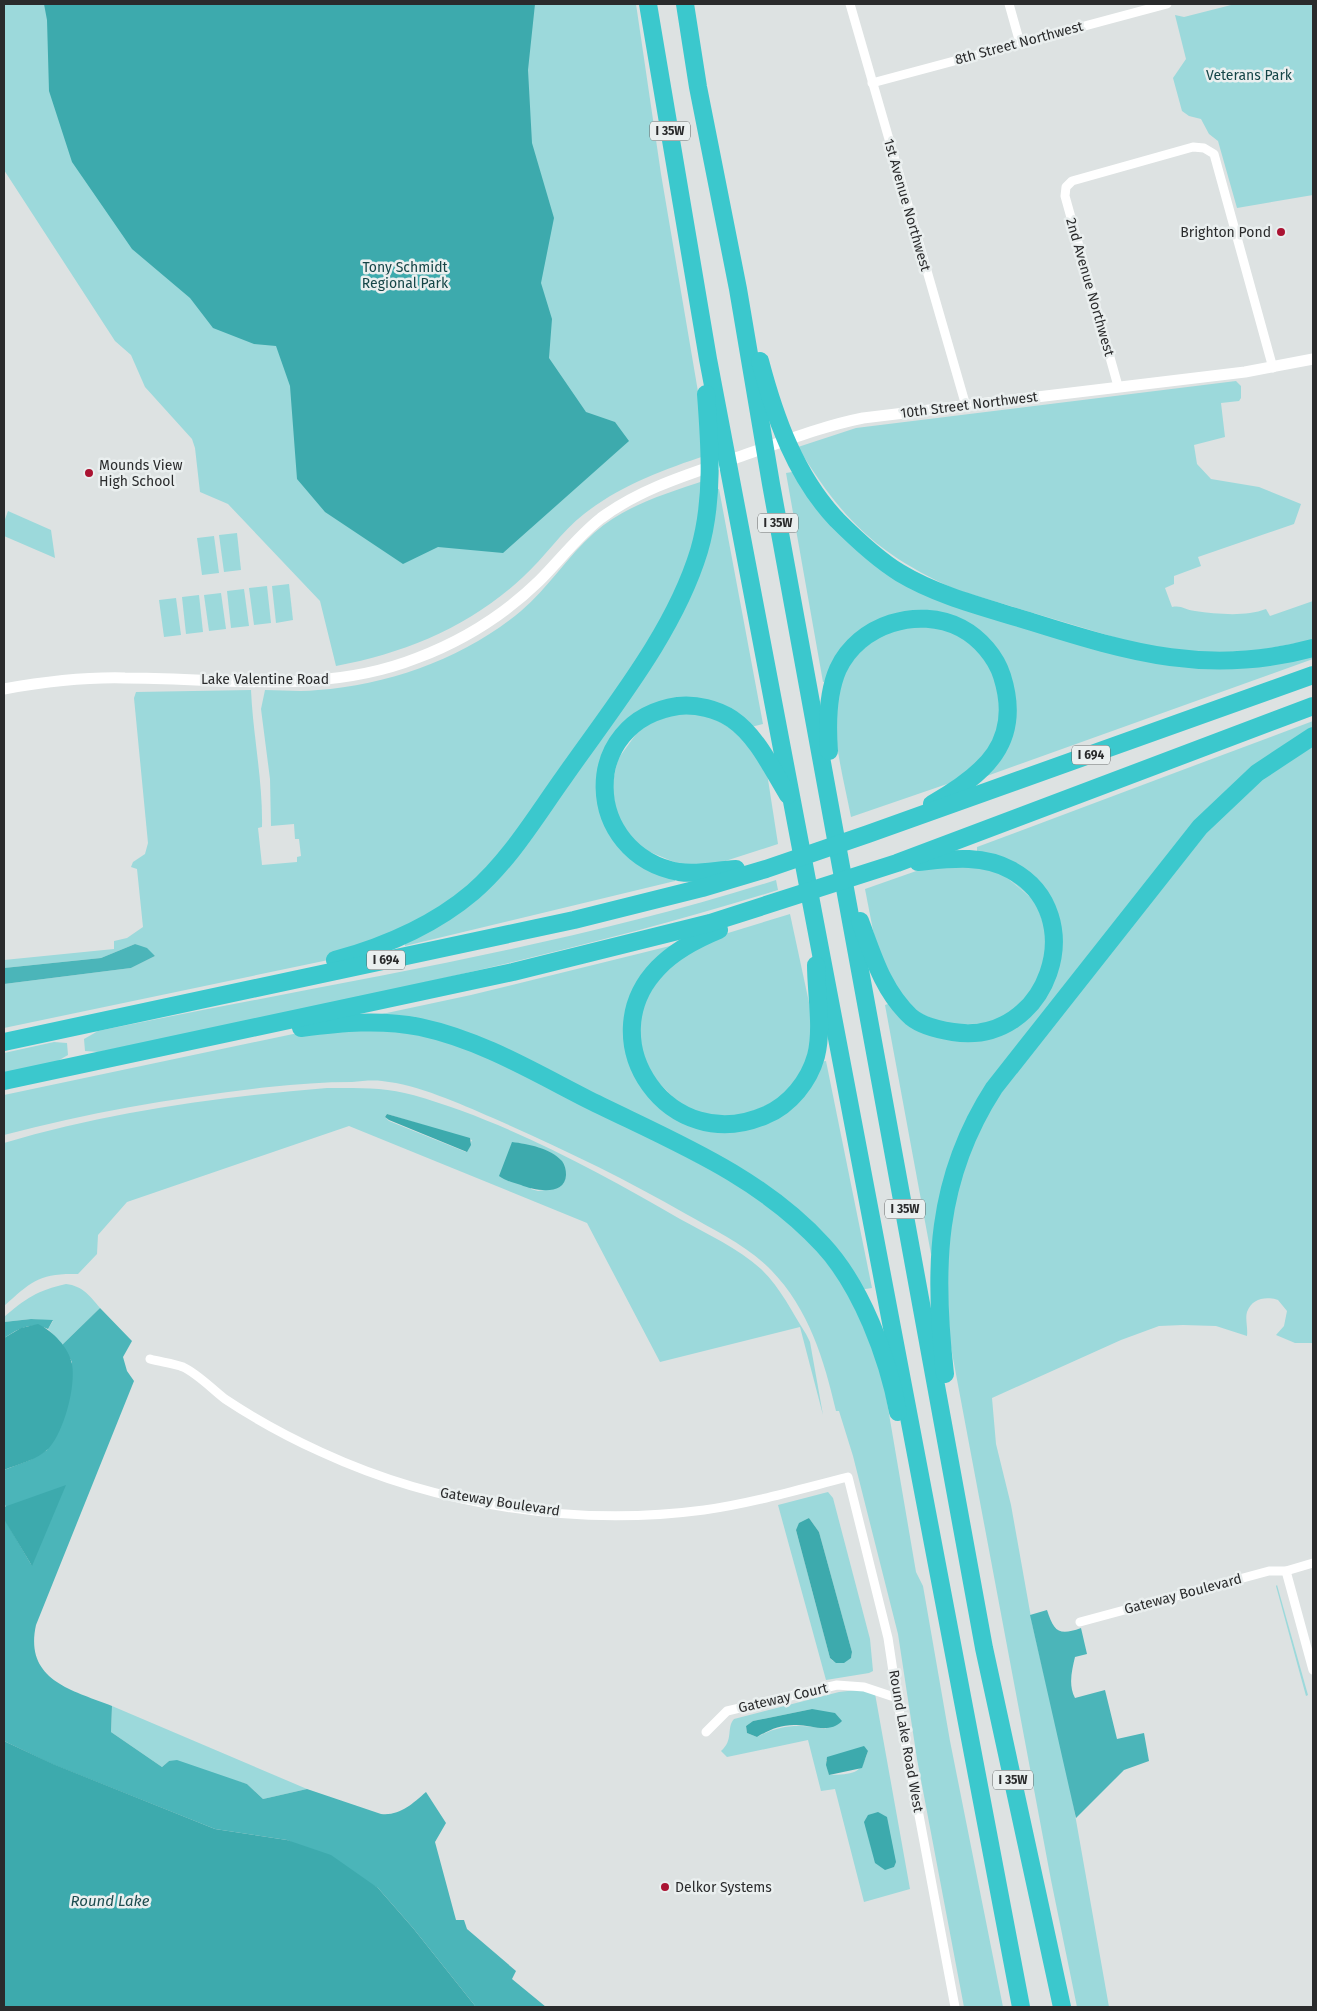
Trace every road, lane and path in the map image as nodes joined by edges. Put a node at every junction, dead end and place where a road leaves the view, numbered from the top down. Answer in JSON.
{"nodes":[{"id":1,"x":648,"y":4,"type":"edge"},
{"id":2,"x":685,"y":4,"type":"edge"},
{"id":3,"x":850,"y":4,"type":"edge"},
{"id":4,"x":1010,"y":4,"type":"edge"},
{"id":5,"x":1167,"y":4,"type":"edge"},
{"id":6,"x":1020,"y":43,"type":"junction"},
{"id":7,"x":872,"y":83,"type":"junction"},
{"id":8,"x":725,"y":220,"type":"junction"},
{"id":9,"x":708,"y":359,"type":"junction"},
{"id":10,"x":1313,"y":359,"type":"edge"},
{"id":11,"x":1313,"y":366,"type":"edge"},
{"id":12,"x":1273,"y":368,"type":"junction"},
{"id":13,"x":1118,"y":386,"type":"junction"},
{"id":14,"x":966,"y":406,"type":"junction"},
{"id":15,"x":674,"y":479,"type":"joint"},
{"id":16,"x":1313,"y":648,"type":"edge"},
{"id":17,"x":1313,"y":675,"type":"edge"},
{"id":18,"x":4,"y":689,"type":"edge"},
{"id":19,"x":1313,"y":706,"type":"edge"},
{"id":20,"x":1313,"y":736,"type":"edge"},
{"id":21,"x":793,"y":803,"type":"junction"},
{"id":22,"x":900,"y":823,"type":"junction"},
{"id":23,"x":834,"y":826,"type":"junction"},
{"id":24,"x":898,"y":863,"type":"junction"},
{"id":25,"x":841,"y":866,"type":"junction"},
{"id":26,"x":766,"y":869,"type":"junction"},
{"id":27,"x":756,"y":909,"type":"junction"},
{"id":28,"x":816,"y":924,"type":"junction"},
{"id":29,"x":243,"y":991,"type":"junction"},
{"id":30,"x":4,"y":1042,"type":"edge"},
{"id":31,"x":103,"y":1060,"type":"junction"},
{"id":32,"x":4,"y":1082,"type":"edge"},
{"id":33,"x":150,"y":1359,"type":"dead end"},
{"id":34,"x":848,"y":1477,"type":"joint"},
{"id":35,"x":967,"y":1553,"type":"junction"},
{"id":36,"x":1313,"y":1563,"type":"edge"},
{"id":37,"x":1286,"y":1571,"type":"junction"},
{"id":38,"x":1080,"y":1622,"type":"dead end"},
{"id":39,"x":952,"y":1638,"type":"junction"},
{"id":40,"x":1313,"y":1670,"type":"edge"},
{"id":41,"x":897,"y":1698,"type":"junction"},
{"id":42,"x":706,"y":1732,"type":"dead end"},
{"id":43,"x":955,"y":2007,"type":"edge"},
{"id":44,"x":1021,"y":2007,"type":"edge"},
{"id":45,"x":1062,"y":2007,"type":"edge"}],
"edges":[{"from":1,"to":9,"type":"highway","number":"I 35W"},
{"from":2,"to":8,"type":"highway","number":"I 35W"},
{"from":3,"to":7,"type":"street","name":"1st Avenue Northwest"},
{"from":4,"to":6,"type":"street"},
{"from":5,"to":6,"type":"street","name":"8th Street Northwest"},
{"from":6,"to":7,"type":"street","name":"8th Street Northwest"},
{"from":7,"to":14,"type":"street","name":"1st Avenue Northwest"},
{"from":8,"to":16,"type":"highway"},
{"from":8,"to":23,"type":"highway","number":"I 35W"},
{"from":9,"to":21,"type":"highway","number":"I 35W"},
{"from":9,"to":29,"type":"highway"},
{"from":10,"to":12,"type":"street","name":"10th Street Northwest"},
{"from":11,"to":12,"type":"street","name":"10th Street Northwest"},
{"from":12,"to":13,"type":"street","name":"10th Street Northwest"},
{"from":12,"to":13,"type":"street","name":"2nd Avenue Northwest"},
{"from":13,"to":14,"type":"street","name":"10th Street Northwest"},
{"from":14,"to":15,"type":"street","name":"10th Street Northwest"},
{"from":15,"to":18,"type":"street","name":"Lake Valentine Road"},
{"from":17,"to":22,"type":"highway","number":"I 694"},
{"from":19,"to":24,"type":"highway","number":"I 694"},
{"from":20,"to":35,"type":"highway"},
{"from":21,"to":26,"type":"highway"},
{"from":21,"to":28,"type":"highway","number":"I 35W"},
{"from":22,"to":23,"type":"highway"},
{"from":22,"to":26,"type":"highway","number":"I 694"},
{"from":23,"to":25,"type":"highway","number":"I 35W"},
{"from":24,"to":25,"type":"highway"},
{"from":24,"to":27,"type":"highway","number":"I 694"},
{"from":25,"to":35,"type":"highway","number":"I 35W"},
{"from":26,"to":29,"type":"highway","number":"I 694"},
{"from":27,"to":28,"type":"highway"},
{"from":27,"to":31,"type":"highway","number":"I 694"},
{"from":28,"to":39,"type":"highway","number":"I 35W"},
{"from":29,"to":30,"type":"highway","number":"I 694"},
{"from":31,"to":32,"type":"highway","number":"I 694"},
{"from":31,"to":39,"type":"highway"},
{"from":33,"to":34,"type":"street","name":"Gateway Boulevard"},
{"from":34,"to":41,"type":"street","name":"Round Lake Road West"},
{"from":35,"to":45,"type":"highway","number":"I 35W"},
{"from":36,"to":37,"type":"street","name":"Gateway Boulevard"},
{"from":37,"to":38,"type":"street","name":"Gateway Boulevard"},
{"from":37,"to":40,"type":"street"},
{"from":39,"to":44,"type":"highway","number":"I 35W"},
{"from":41,"to":42,"type":"street","name":"Gateway Court"},
{"from":41,"to":43,"type":"street","name":"Round Lake Road West"}]}
